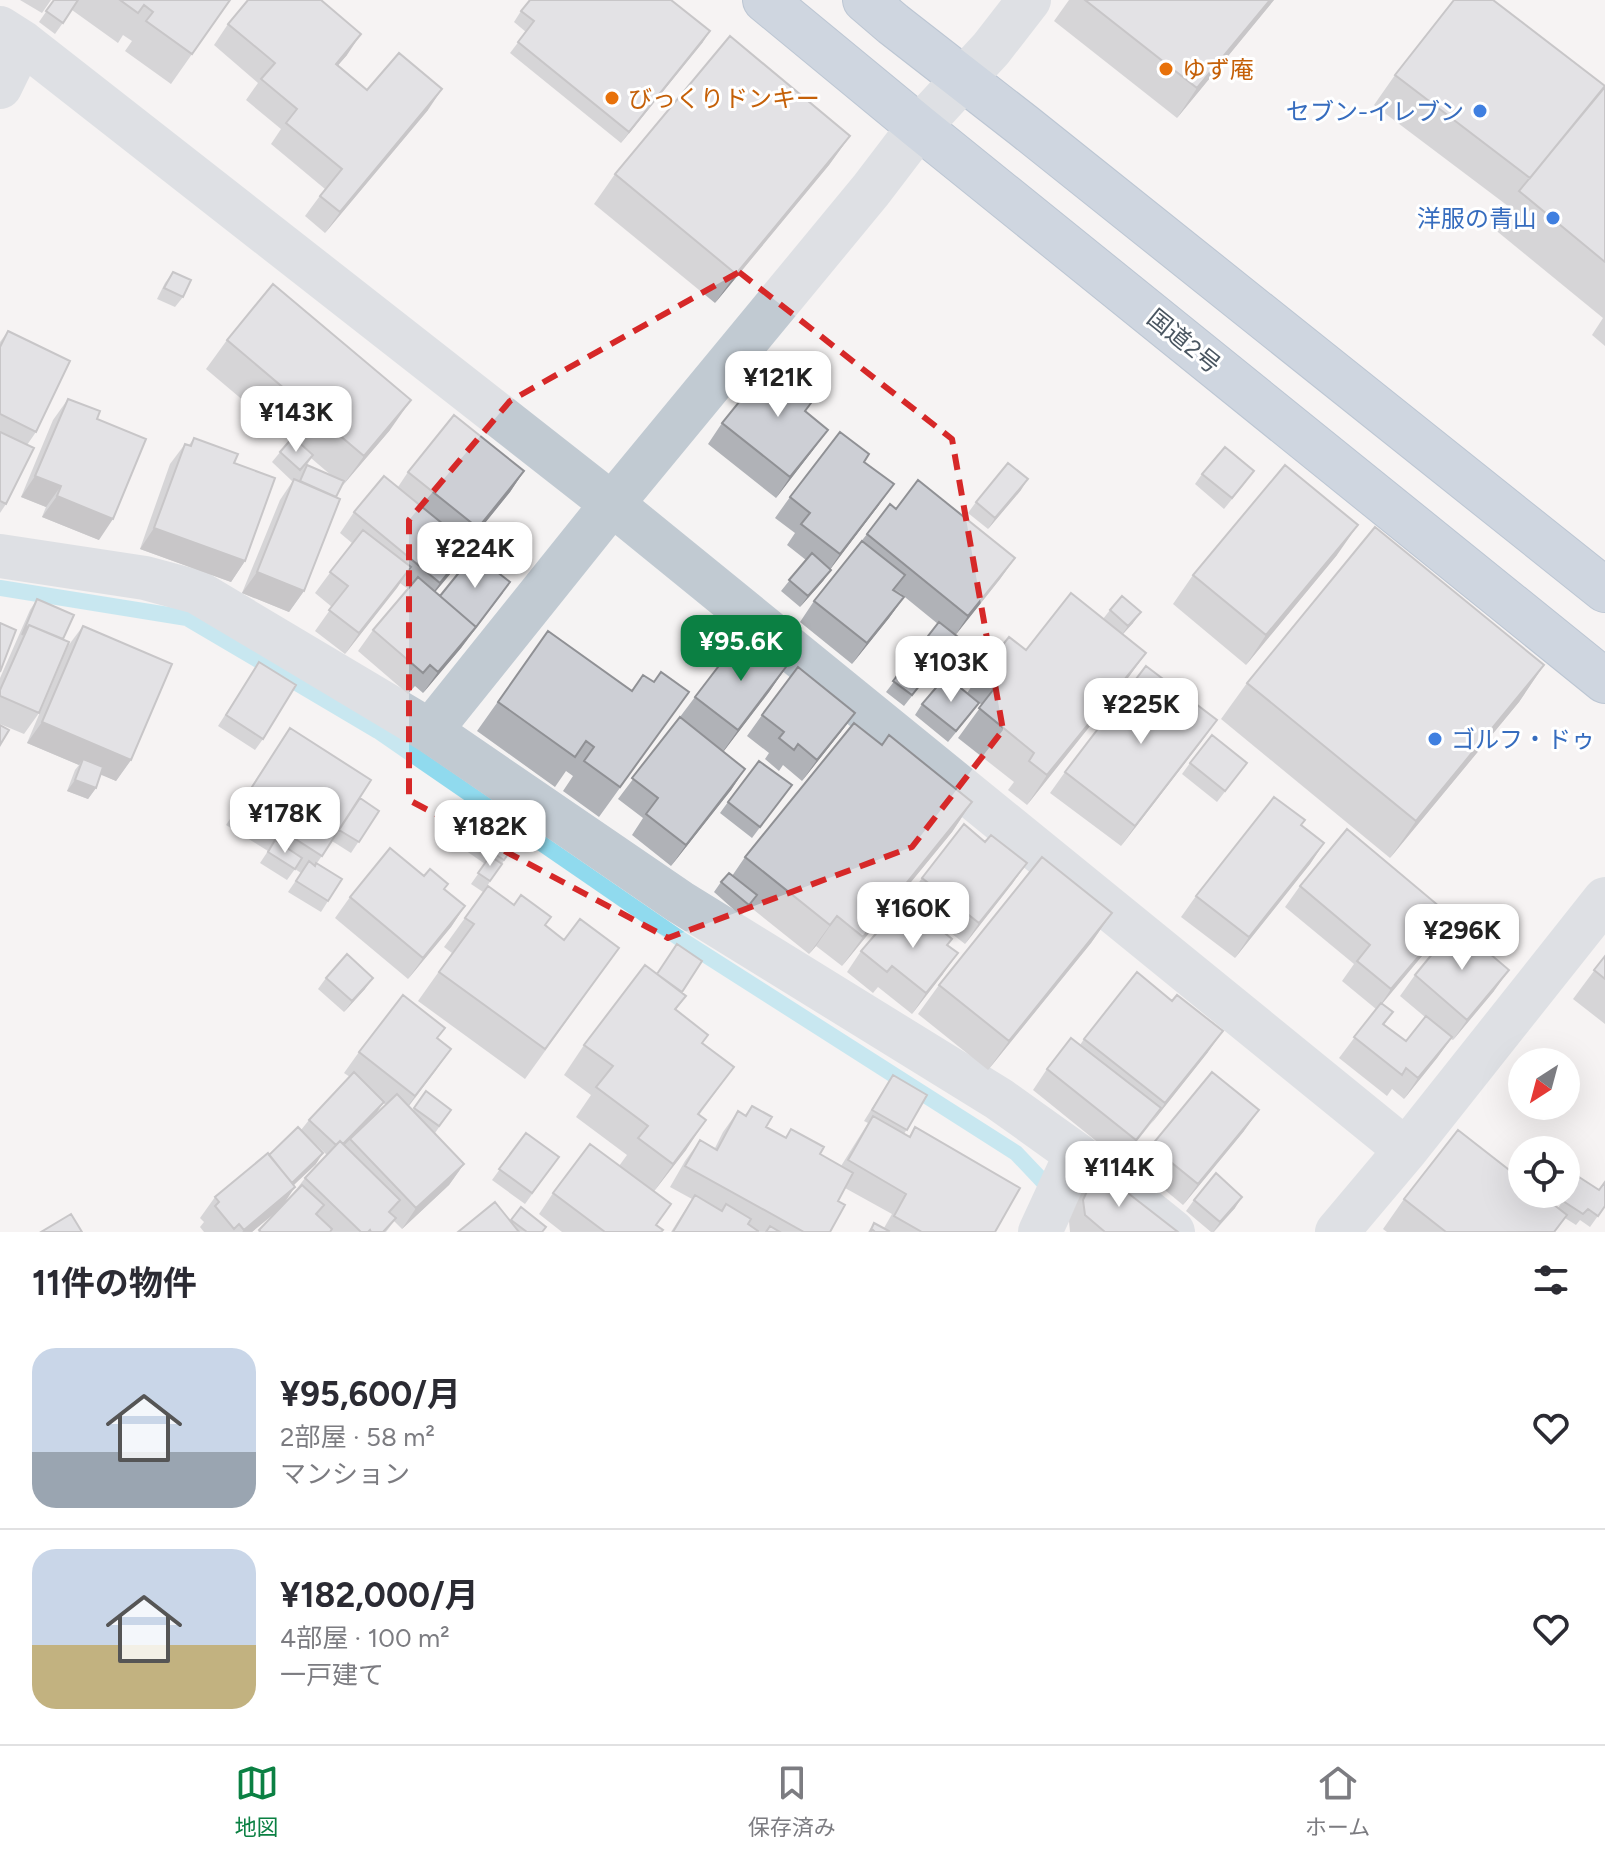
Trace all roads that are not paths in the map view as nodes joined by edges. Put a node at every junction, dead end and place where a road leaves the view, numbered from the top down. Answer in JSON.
{"nodes":[{"id":1,"x":765,"y":0,"type":"edge"},
{"id":2,"x":865,"y":0,"type":"edge"},
{"id":3,"x":1029,"y":0,"type":"edge"},
{"id":4,"x":11,"y":35,"type":"edge"},
{"id":5,"x":962,"y":78,"type":"junction"},
{"id":6,"x":0,"y":87,"type":"edge"},
{"id":7,"x":919,"y":127,"type":"junction"},
{"id":8,"x":612,"y":504,"type":"junction"},
{"id":9,"x":0,"y":556,"type":"edge"},
{"id":10,"x":1605,"y":590,"type":"edge"},
{"id":11,"x":1605,"y":681,"type":"edge"},
{"id":12,"x":430,"y":731,"type":"junction"},
{"id":13,"x":1605,"y":899,"type":"edge"},
{"id":14,"x":1406,"y":1150,"type":"junction"},
{"id":15,"x":1076,"y":1154,"type":"junction"},
{"id":16,"x":1040,"y":1232,"type":"edge"},
{"id":17,"x":1173,"y":1232,"type":"edge"},
{"id":18,"x":1337,"y":1232,"type":"edge"}],
"edges":[{"from":1,"to":7,"type":"highway","name":"国道2号"},
{"from":2,"to":5,"type":"highway"},
{"from":3,"to":5,"type":"street"},
{"from":4,"to":6,"type":"street"},
{"from":4,"to":8,"type":"street"},
{"from":5,"to":7,"type":"street"},
{"from":5,"to":10,"type":"highway"},
{"from":7,"to":8,"type":"street"},
{"from":7,"to":11,"type":"highway","name":"国道2号"},
{"from":8,"to":12,"type":"street"},
{"from":8,"to":14,"type":"street"},
{"from":9,"to":12,"type":"street"},
{"from":12,"to":15,"type":"street"},
{"from":13,"to":14,"type":"street"},
{"from":14,"to":18,"type":"street"},
{"from":15,"to":16,"type":"street"},
{"from":15,"to":17,"type":"street"}]}
